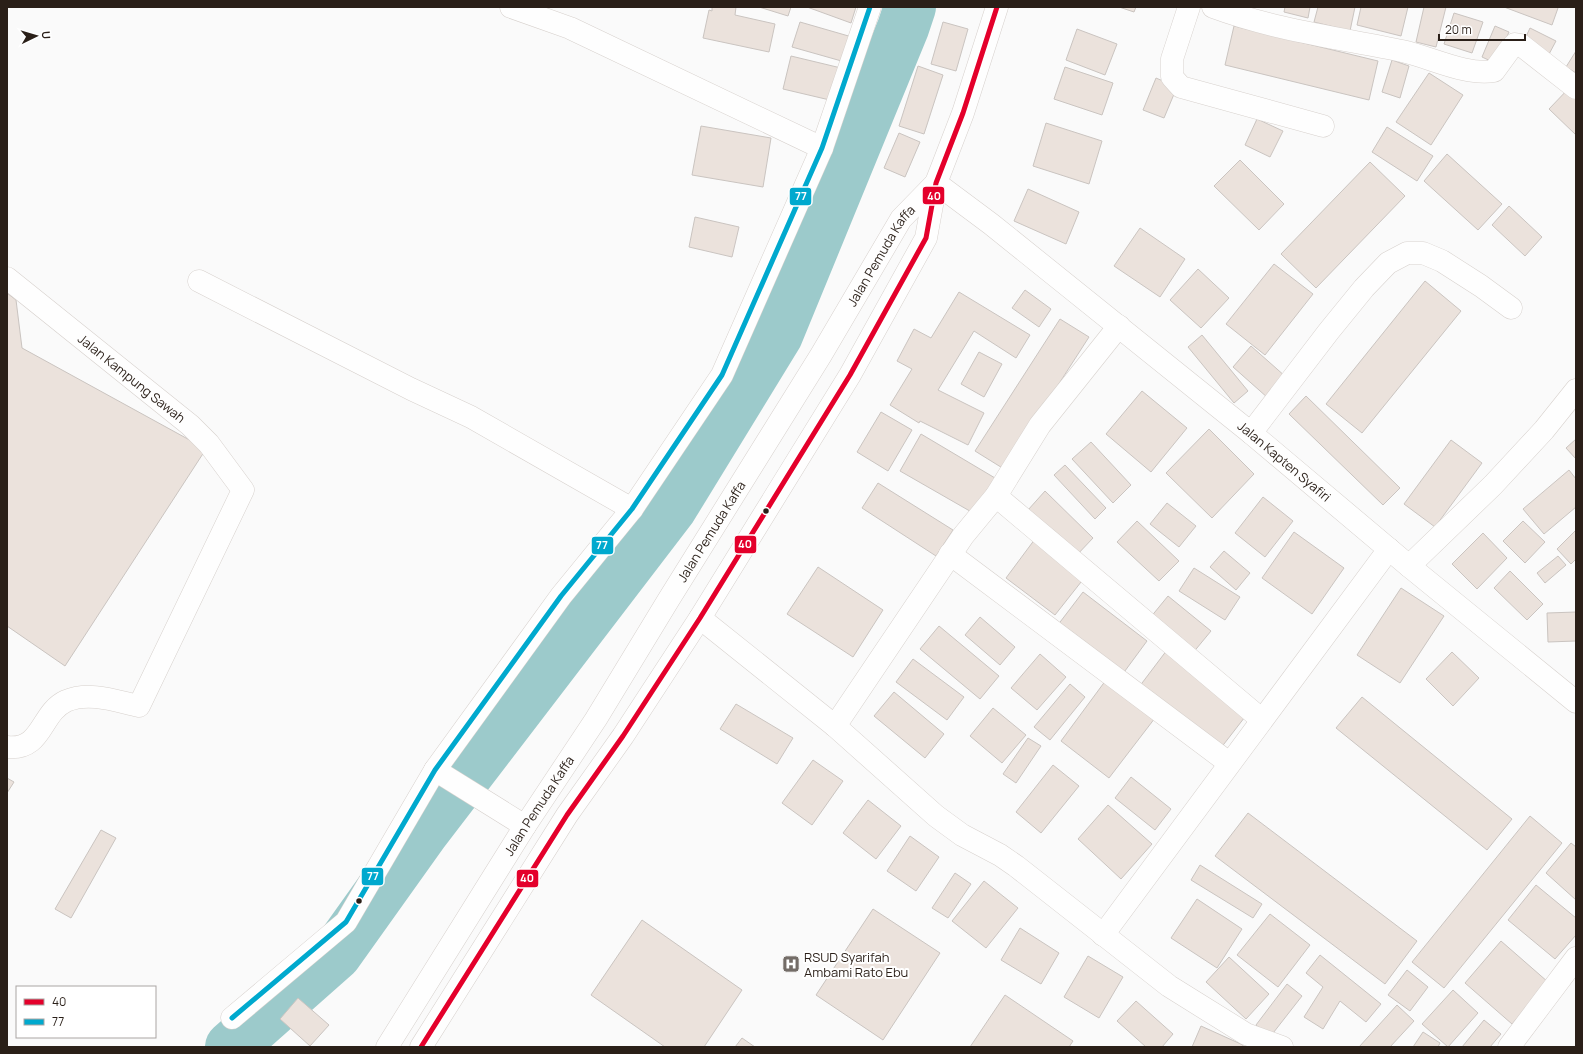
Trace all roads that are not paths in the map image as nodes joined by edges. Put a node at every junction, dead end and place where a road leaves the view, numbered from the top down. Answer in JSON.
{"nodes":[{"id":1,"x":511,"y":7,"type":"edge"},
{"id":2,"x":870,"y":7,"type":"edge"},
{"id":3,"x":997,"y":7,"type":"edge"},
{"id":4,"x":1189,"y":7,"type":"edge"},
{"id":5,"x":1213,"y":7,"type":"edge"},
{"id":6,"x":1262,"y":14,"type":"edge"},
{"id":7,"x":1576,"y":88,"type":"edge"},
{"id":8,"x":1323,"y":126,"type":"dead end"},
{"id":9,"x":822,"y":148,"type":"junction"},
{"id":10,"x":936,"y":183,"type":"junction"},
{"id":11,"x":7,"y":278,"type":"edge"},
{"id":12,"x":199,"y":281,"type":"dead end"},
{"id":13,"x":1511,"y":308,"type":"dead end"},
{"id":14,"x":1119,"y":326,"type":"junction"},
{"id":15,"x":1576,"y":390,"type":"edge"},
{"id":16,"x":1251,"y":433,"type":"junction"},
{"id":17,"x":996,"y":496,"type":"junction"},
{"id":18,"x":632,"y":509,"type":"junction"},
{"id":19,"x":1389,"y":549,"type":"junction"},
{"id":20,"x":950,"y":554,"type":"junction"},
{"id":21,"x":1409,"y":566,"type":"junction"},
{"id":22,"x":700,"y":618,"type":"junction"},
{"id":23,"x":1574,"y":698,"type":"edge"},
{"id":24,"x":1261,"y":720,"type":"junction"},
{"id":25,"x":835,"y":726,"type":"junction"},
{"id":26,"x":7,"y":747,"type":"edge"},
{"id":27,"x":1229,"y":763,"type":"junction"},
{"id":28,"x":440,"y":773,"type":"junction"},
{"id":29,"x":525,"y":826,"type":"junction"},
{"id":30,"x":1103,"y":935,"type":"junction"},
{"id":31,"x":1576,"y":958,"type":"edge"},
{"id":32,"x":232,"y":1018,"type":"dead end"},
{"id":33,"x":387,"y":1047,"type":"edge"},
{"id":34,"x":421,"y":1047,"type":"edge"},
{"id":35,"x":1282,"y":1047,"type":"edge"},
{"id":36,"x":1509,"y":1047,"type":"edge"}],
"edges":[{"from":1,"to":9,"type":"main road"},
{"from":2,"to":9,"type":"main road"},
{"from":3,"to":10,"type":"main road"},
{"from":4,"to":8,"type":"main road"},
{"from":5,"to":6,"type":"main road"},
{"from":6,"to":7,"type":"main road"},
{"from":9,"to":18,"type":"main road"},
{"from":10,"to":14,"type":"main road","name":"Jalan Kapten Syafiri"},
{"from":10,"to":22,"type":"main road","name":"Jalan Pemuda Kaffa"},
{"from":10,"to":29,"type":"main road","name":"Jalan Pemuda Kaffa"},
{"from":11,"to":26,"type":"main road","name":"Jalan Kampung Sawah"},
{"from":12,"to":18,"type":"main road"},
{"from":13,"to":16,"type":"main road"},
{"from":14,"to":16,"type":"main road","name":"Jalan Kapten Syafiri"},
{"from":14,"to":17,"type":"main road"},
{"from":15,"to":21,"type":"main road"},
{"from":16,"to":19,"type":"main road","name":"Jalan Kapten Syafiri"},
{"from":17,"to":20,"type":"main road"},
{"from":17,"to":24,"type":"main road"},
{"from":18,"to":28,"type":"main road"},
{"from":19,"to":21,"type":"main road","name":"Jalan Kapten Syafiri"},
{"from":19,"to":24,"type":"main road"},
{"from":20,"to":25,"type":"main road"},
{"from":20,"to":27,"type":"main road"},
{"from":21,"to":23,"type":"main road","name":"Jalan Kapten Syafiri"},
{"from":22,"to":25,"type":"main road"},
{"from":22,"to":34,"type":"main road","name":"Jalan Pemuda Kaffa"},
{"from":24,"to":27,"type":"main road"},
{"from":25,"to":30,"type":"main road"},
{"from":27,"to":30,"type":"main road"},
{"from":28,"to":29,"type":"main road"},
{"from":28,"to":32,"type":"main road"},
{"from":29,"to":33,"type":"main road","name":"Jalan Pemuda Kaffa"},
{"from":30,"to":35,"type":"main road"},
{"from":31,"to":36,"type":"main road"}]}
